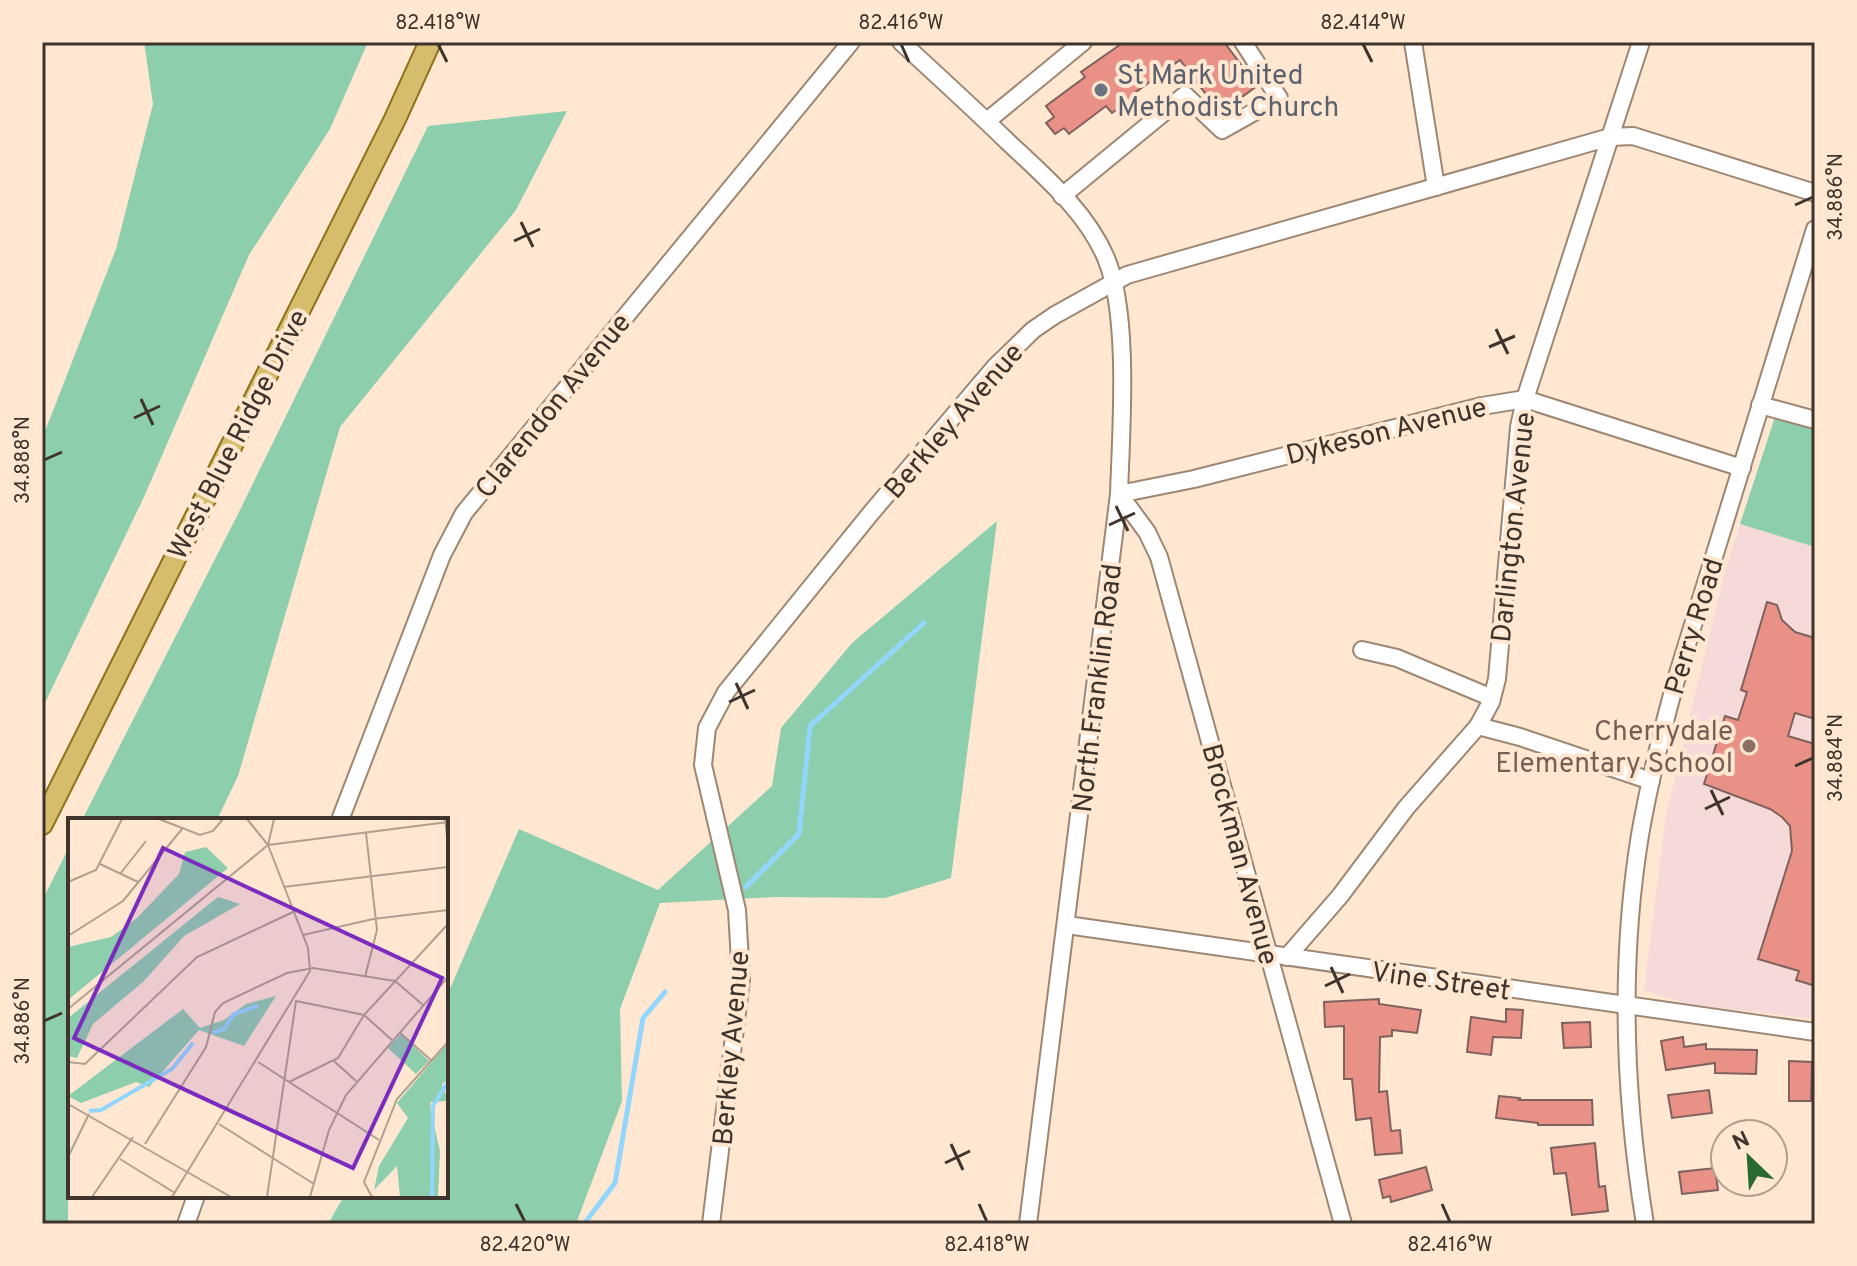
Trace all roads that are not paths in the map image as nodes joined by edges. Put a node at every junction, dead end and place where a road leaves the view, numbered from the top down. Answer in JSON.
{"nodes":[{"id":1,"x":430,"y":42,"type":"edge"},
{"id":2,"x":851,"y":42,"type":"edge"},
{"id":3,"x":901,"y":42,"type":"edge"},
{"id":4,"x":1083,"y":42,"type":"edge"},
{"id":5,"x":1243,"y":42,"type":"edge"},
{"id":6,"x":1413,"y":42,"type":"edge"},
{"id":7,"x":1641,"y":42,"type":"edge"},
{"id":8,"x":987,"y":121,"type":"junction"},
{"id":9,"x":1610,"y":137,"type":"junction"},
{"id":10,"x":1436,"y":187,"type":"junction"},
{"id":11,"x":1815,"y":193,"type":"edge"},
{"id":12,"x":1062,"y":196,"type":"junction"},
{"id":13,"x":1815,"y":229,"type":"edge"},
{"id":14,"x":1113,"y":283,"type":"junction"},
{"id":15,"x":1525,"y":399,"type":"junction"},
{"id":16,"x":1760,"y":405,"type":"junction"},
{"id":17,"x":1815,"y":420,"type":"edge"},
{"id":18,"x":1742,"y":468,"type":"junction"},
{"id":19,"x":1119,"y":494,"type":"junction"},
{"id":20,"x":1362,"y":650,"type":"dead end"},
{"id":21,"x":1492,"y":698,"type":"junction"},
{"id":22,"x":1478,"y":726,"type":"junction"},
{"id":23,"x":1651,"y":781,"type":"junction"},
{"id":24,"x":341,"y":818,"type":"edge"},
{"id":25,"x":42,"y":824,"type":"edge"},
{"id":26,"x":1067,"y":925,"type":"junction"},
{"id":27,"x":1268,"y":952,"type":"junction"},
{"id":28,"x":1287,"y":957,"type":"junction"},
{"id":29,"x":1627,"y":1006,"type":"junction"},
{"id":30,"x":1815,"y":1032,"type":"edge"},
{"id":31,"x":195,"y":1198,"type":"edge"},
{"id":32,"x":186,"y":1224,"type":"edge"},
{"id":33,"x":711,"y":1224,"type":"edge"},
{"id":34,"x":1028,"y":1224,"type":"edge"},
{"id":35,"x":1343,"y":1224,"type":"edge"},
{"id":36,"x":1645,"y":1224,"type":"edge"}],
"edges":[{"from":1,"to":25,"type":"main road","name":"West Blue Ridge Drive"},
{"from":2,"to":24,"type":"street","name":"Clarendon Avenue"},
{"from":3,"to":8,"type":"street","name":"North Franklin Road"},
{"from":4,"to":8,"type":"street"},
{"from":5,"to":12,"type":"street"},
{"from":6,"to":10,"type":"street"},
{"from":7,"to":9,"type":"street","name":"Darlington Avenue"},
{"from":8,"to":12,"type":"street","name":"North Franklin Road"},
{"from":9,"to":10,"type":"street","name":"Berkley Avenue"},
{"from":9,"to":11,"type":"street","name":"Berkley Avenue"},
{"from":9,"to":15,"type":"street","name":"Darlington Avenue"},
{"from":10,"to":14,"type":"street","name":"Berkley Avenue"},
{"from":12,"to":14,"type":"street","name":"North Franklin Road"},
{"from":13,"to":16,"type":"street","name":"Perry Road"},
{"from":14,"to":19,"type":"street","name":"North Franklin Road"},
{"from":14,"to":33,"type":"street","name":"Berkley Avenue"},
{"from":15,"to":18,"type":"street","name":"Dykeson Avenue"},
{"from":15,"to":19,"type":"street","name":"Dykeson Avenue"},
{"from":15,"to":21,"type":"street","name":"Darlington Avenue"},
{"from":16,"to":17,"type":"street"},
{"from":16,"to":18,"type":"street","name":"Perry Road"},
{"from":18,"to":23,"type":"street","name":"Perry Road"},
{"from":19,"to":26,"type":"street","name":"North Franklin Road"},
{"from":19,"to":27,"type":"street","name":"Brockman Avenue"},
{"from":20,"to":21,"type":"street"},
{"from":21,"to":22,"type":"street","name":"Darlington Avenue"},
{"from":22,"to":23,"type":"street"},
{"from":22,"to":28,"type":"street","name":"Darlington Avenue"},
{"from":23,"to":29,"type":"street","name":"Perry Road"},
{"from":26,"to":27,"type":"street","name":"Vine Street"},
{"from":26,"to":34,"type":"street","name":"North Franklin Road"},
{"from":27,"to":28,"type":"street","name":"Vine Street"},
{"from":27,"to":35,"type":"street","name":"Brockman Avenue"},
{"from":28,"to":29,"type":"street","name":"Vine Street"},
{"from":29,"to":30,"type":"street","name":"Vine Street"},
{"from":29,"to":36,"type":"street","name":"Perry Road"},
{"from":31,"to":32,"type":"street"}]}
